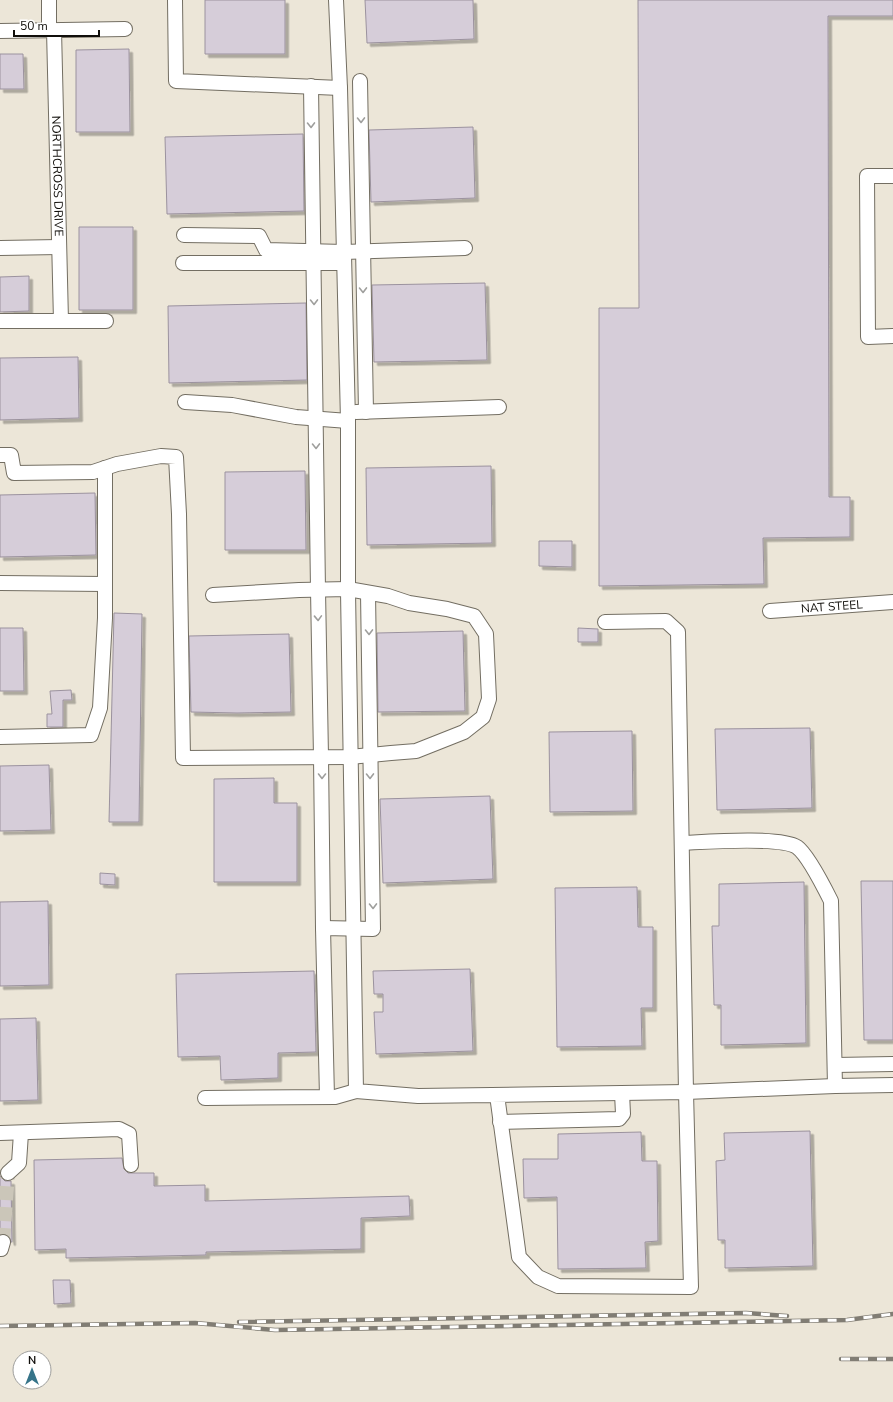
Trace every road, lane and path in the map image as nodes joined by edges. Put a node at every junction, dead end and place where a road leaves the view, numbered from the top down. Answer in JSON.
{"nodes":[{"id":1,"x":49,"y":0,"type":"edge"},
{"id":2,"x":175,"y":0,"type":"edge"},
{"id":3,"x":336,"y":0,"type":"edge"},
{"id":4,"x":125,"y":29,"type":"dead end"},
{"id":5,"x":0,"y":30,"type":"edge"},
{"id":6,"x":52,"y":30,"type":"junction"},
{"id":7,"x":360,"y":81,"type":"dead end"},
{"id":8,"x":311,"y":86,"type":"junction"},
{"id":9,"x":340,"y":88,"type":"junction"},
{"id":10,"x":893,"y":176,"type":"edge"},
{"id":11,"x":184,"y":235,"type":"dead end"},
{"id":12,"x":59,"y":247,"type":"junction"},
{"id":13,"x":0,"y":248,"type":"edge"},
{"id":14,"x":465,"y":248,"type":"dead end"},
{"id":15,"x":363,"y":251,"type":"junction"},
{"id":16,"x":313,"y":257,"type":"junction"},
{"id":17,"x":344,"y":257,"type":"junction"},
{"id":18,"x":183,"y":264,"type":"dead end"},
{"id":19,"x":61,"y":321,"type":"junction"},
{"id":20,"x":106,"y":321,"type":"dead end"},
{"id":21,"x":0,"y":322,"type":"edge"},
{"id":22,"x":893,"y":336,"type":"edge"},
{"id":23,"x":185,"y":402,"type":"dead end"},
{"id":24,"x":499,"y":407,"type":"dead end"},
{"id":25,"x":366,"y":412,"type":"junction"},
{"id":26,"x":348,"y":417,"type":"junction"},
{"id":27,"x":315,"y":419,"type":"junction"},
{"id":28,"x":6,"y":455,"type":"edge"},
{"id":29,"x":105,"y":468,"type":"junction"},
{"id":30,"x":0,"y":583,"type":"edge"},
{"id":31,"x":105,"y":584,"type":"junction"},
{"id":32,"x":348,"y":589,"type":"junction"},
{"id":33,"x":318,"y":590,"type":"junction"},
{"id":34,"x":368,"y":593,"type":"junction"},
{"id":35,"x":213,"y":595,"type":"dead end"},
{"id":36,"x":893,"y":602,"type":"edge"},
{"id":37,"x":770,"y":611,"type":"dead end"},
{"id":38,"x":605,"y":622,"type":"dead end"},
{"id":39,"x":0,"y":737,"type":"edge"},
{"id":40,"x":370,"y":755,"type":"junction"},
{"id":41,"x":322,"y":757,"type":"junction"},
{"id":42,"x":350,"y":757,"type":"junction"},
{"id":43,"x":682,"y":843,"type":"junction"},
{"id":44,"x":323,"y":928,"type":"junction"},
{"id":45,"x":353,"y":928,"type":"junction"},
{"id":46,"x":893,"y":1064,"type":"edge"},
{"id":47,"x":835,"y":1065,"type":"junction"},
{"id":48,"x":893,"y":1085,"type":"edge"},
{"id":49,"x":835,"y":1086,"type":"junction"},
{"id":50,"x":356,"y":1091,"type":"junction"},
{"id":51,"x":686,"y":1092,"type":"junction"},
{"id":52,"x":622,"y":1093,"type":"junction"},
{"id":53,"x":497,"y":1095,"type":"junction"},
{"id":54,"x":327,"y":1097,"type":"junction"},
{"id":55,"x":205,"y":1098,"type":"dead end"},
{"id":56,"x":500,"y":1122,"type":"junction"},
{"id":57,"x":0,"y":1133,"type":"edge"},
{"id":58,"x":21,"y":1133,"type":"junction"},
{"id":59,"x":131,"y":1165,"type":"dead end"},
{"id":60,"x":8,"y":1173,"type":"tunnel mouth"}],
"edges":[{"from":1,"to":6,"type":"street","name":"NORTHCROSS DRIVE"},
{"from":2,"to":8,"type":"street"},
{"from":3,"to":9,"type":"street"},
{"from":4,"to":6,"type":"street"},
{"from":5,"to":6,"type":"street"},
{"from":6,"to":12,"type":"street","name":"NORTHCROSS DRIVE"},
{"from":7,"to":15,"type":"street","one_way":true},
{"from":8,"to":9,"type":"street"},
{"from":8,"to":16,"type":"street","one_way":true},
{"from":9,"to":17,"type":"street"},
{"from":10,"to":22,"type":"street"},
{"from":11,"to":16,"type":"street"},
{"from":12,"to":13,"type":"street"},
{"from":12,"to":19,"type":"street","name":"NORTHCROSS DRIVE"},
{"from":14,"to":15,"type":"street"},
{"from":15,"to":17,"type":"street"},
{"from":15,"to":25,"type":"street","one_way":true},
{"from":16,"to":17,"type":"street"},
{"from":16,"to":18,"type":"street"},
{"from":16,"to":27,"type":"street","one_way":true},
{"from":17,"to":26,"type":"street"},
{"from":19,"to":20,"type":"street"},
{"from":19,"to":21,"type":"street"},
{"from":23,"to":27,"type":"street"},
{"from":24,"to":25,"type":"street"},
{"from":25,"to":26,"type":"street"},
{"from":26,"to":27,"type":"street"},
{"from":26,"to":32,"type":"street"},
{"from":27,"to":33,"type":"street","one_way":true},
{"from":28,"to":29,"type":"street"},
{"from":29,"to":31,"type":"street"},
{"from":29,"to":41,"type":"street"},
{"from":30,"to":31,"type":"street"},
{"from":31,"to":39,"type":"street"},
{"from":32,"to":33,"type":"street"},
{"from":32,"to":34,"type":"street"},
{"from":32,"to":42,"type":"street"},
{"from":33,"to":35,"type":"street"},
{"from":33,"to":41,"type":"street","one_way":true},
{"from":34,"to":40,"type":"street","one_way":true},
{"from":34,"to":40,"type":"street"},
{"from":36,"to":37,"type":"street","name":"NAT STEEL"},
{"from":38,"to":43,"type":"street"},
{"from":40,"to":42,"type":"street"},
{"from":40,"to":45,"type":"street","one_way":true},
{"from":41,"to":42,"type":"street"},
{"from":41,"to":44,"type":"street","one_way":true},
{"from":42,"to":45,"type":"street"},
{"from":43,"to":47,"type":"street"},
{"from":43,"to":51,"type":"street"},
{"from":44,"to":45,"type":"street"},
{"from":44,"to":54,"type":"street"},
{"from":45,"to":50,"type":"street"},
{"from":46,"to":47,"type":"street"},
{"from":47,"to":49,"type":"street"},
{"from":48,"to":49,"type":"street"},
{"from":49,"to":51,"type":"street"},
{"from":50,"to":53,"type":"street"},
{"from":50,"to":54,"type":"street"},
{"from":51,"to":52,"type":"street"},
{"from":51,"to":56,"type":"street"},
{"from":52,"to":53,"type":"street"},
{"from":52,"to":56,"type":"street"},
{"from":53,"to":56,"type":"street"},
{"from":54,"to":55,"type":"street"},
{"from":57,"to":58,"type":"street"},
{"from":58,"to":59,"type":"street"},
{"from":58,"to":60,"type":"street"}]}
